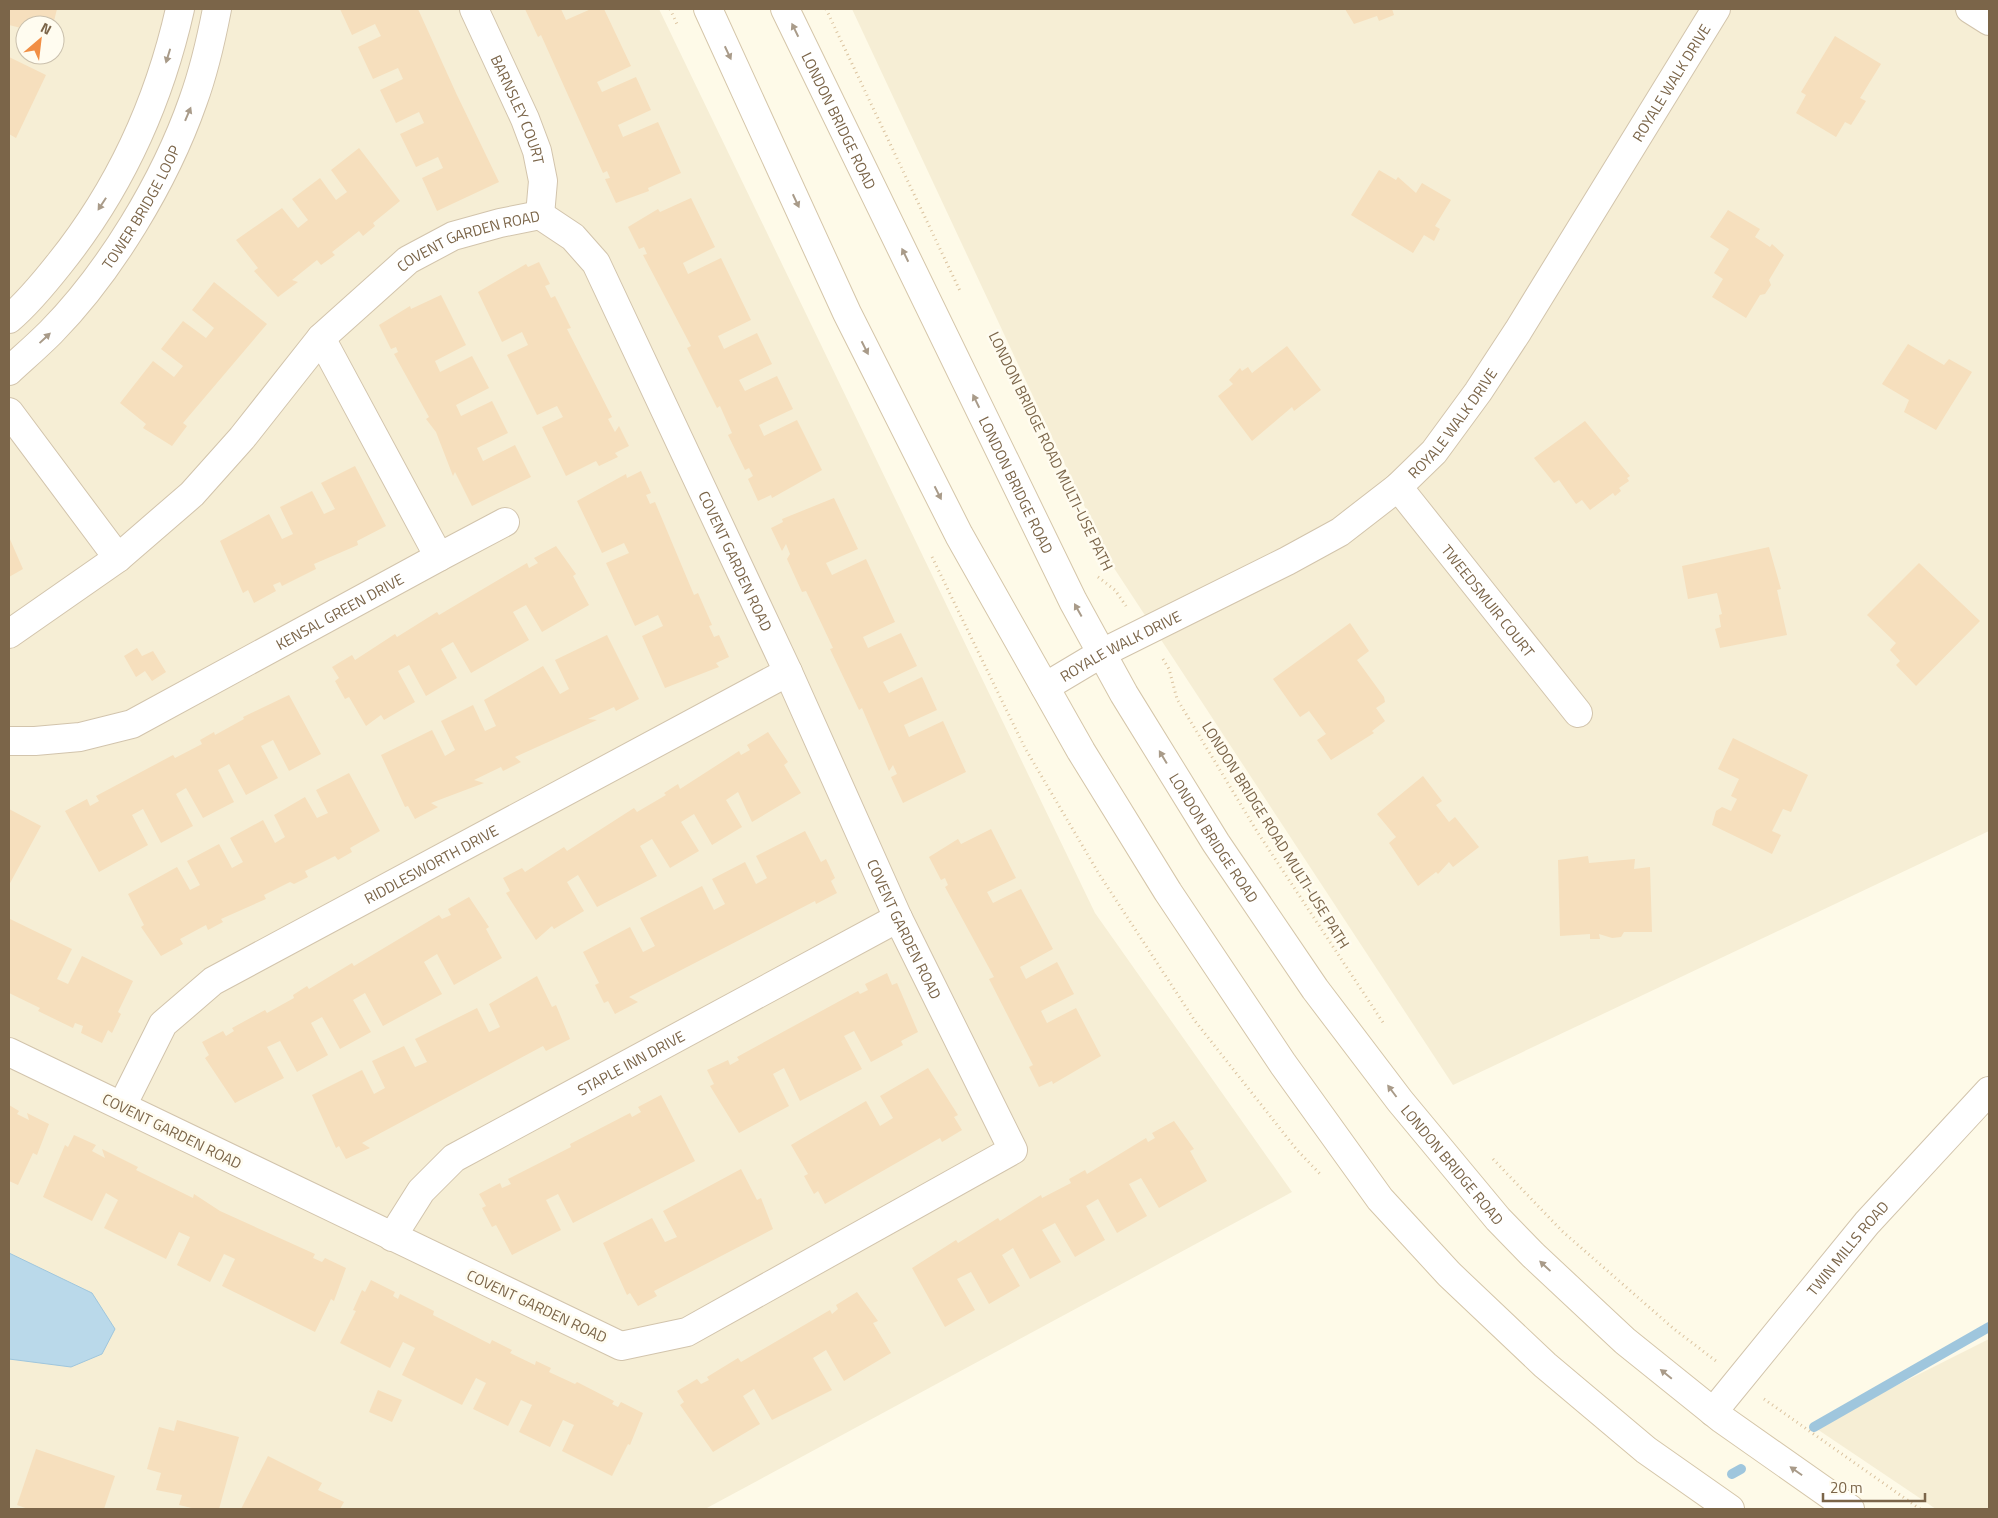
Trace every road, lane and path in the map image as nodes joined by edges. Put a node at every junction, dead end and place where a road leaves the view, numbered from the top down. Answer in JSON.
{"nodes":[{"id":1,"x":180,"y":9,"type":"edge"},
{"id":2,"x":218,"y":9,"type":"edge"},
{"id":3,"x":474,"y":9,"type":"edge"},
{"id":4,"x":708,"y":9,"type":"edge"},
{"id":5,"x":785,"y":9,"type":"edge"},
{"id":6,"x":826,"y":9,"type":"edge"},
{"id":7,"x":1716,"y":9,"type":"edge"},
{"id":8,"x":1970,"y":9,"type":"edge"},
{"id":9,"x":1989,"y":20,"type":"edge"},
{"id":10,"x":540,"y":215,"type":"junction"},
{"id":11,"x":963,"y":297,"type":"dead end"},
{"id":12,"x":9,"y":319,"type":"edge"},
{"id":13,"x":321,"y":338,"type":"junction"},
{"id":14,"x":9,"y":371,"type":"edge"},
{"id":15,"x":9,"y":412,"type":"edge"},
{"id":16,"x":1398,"y":487,"type":"junction"},
{"id":17,"x":505,"y":522,"type":"dead end"},
{"id":18,"x":118,"y":558,"type":"junction"},
{"id":19,"x":439,"y":558,"type":"junction"},
{"id":20,"x":1096,"y":576,"type":"dead end"},
{"id":21,"x":1144,"y":632,"type":"junction"},
{"id":22,"x":9,"y":634,"type":"edge"},
{"id":23,"x":1102,"y":652,"type":"junction"},
{"id":24,"x":788,"y":672,"type":"junction"},
{"id":25,"x":1045,"y":687,"type":"junction"},
{"id":26,"x":1578,"y":713,"type":"dead end"},
{"id":27,"x":9,"y":741,"type":"edge"},
{"id":28,"x":898,"y":918,"type":"junction"},
{"id":29,"x":1387,"y":1029,"type":"dead end"},
{"id":30,"x":9,"y":1052,"type":"edge"},
{"id":31,"x":1989,"y":1091,"type":"edge"},
{"id":32,"x":122,"y":1106,"type":"junction"},
{"id":33,"x":1486,"y":1152,"type":"dead end"},
{"id":34,"x":392,"y":1237,"type":"junction"},
{"id":35,"x":1739,"y":1379,"type":"junction"},
{"id":36,"x":1713,"y":1412,"type":"junction"},
{"id":37,"x":1730,"y":1509,"type":"edge"},
{"id":38,"x":1850,"y":1509,"type":"edge"},
{"id":39,"x":1920,"y":1509,"type":"edge"}],
"edges":[{"from":1,"to":12,"type":"street","one_way":true},
{"from":14,"to":2,"type":"street","name":"TOWER BRIDGE LOOP","one_way":true},
{"from":3,"to":10,"type":"street","name":"BARNSLEY COURT"},
{"from":4,"to":25,"type":"street","one_way":true},
{"from":23,"to":5,"type":"street","name":"LONDON BRIDGE ROAD","one_way":true},
{"from":6,"to":11,"type":"path"},
{"from":7,"to":16,"type":"street","name":"ROYALE WALK DRIVE"},
{"from":8,"to":9,"type":"street"},
{"from":10,"to":13,"type":"street","name":"COVENT GARDEN ROAD"},
{"from":10,"to":24,"type":"street","name":"COVENT GARDEN ROAD"},
{"from":13,"to":18,"type":"street","name":"COVENT GARDEN ROAD"},
{"from":13,"to":19,"type":"street"},
{"from":15,"to":18,"type":"street"},
{"from":16,"to":21,"type":"street","name":"ROYALE WALK DRIVE"},
{"from":16,"to":26,"type":"street","name":"TWEEDSMUIR COURT"},
{"from":17,"to":19,"type":"street","name":"KENSAL GREEN DRIVE"},
{"from":18,"to":22,"type":"street","name":"COVENT GARDEN ROAD"},
{"from":19,"to":27,"type":"street","name":"KENSAL GREEN DRIVE"},
{"from":20,"to":21,"type":"path","name":"LONDON BRIDGE ROAD MULTI-USE PATH"},
{"from":21,"to":23,"type":"street","name":"ROYALE WALK DRIVE"},
{"from":21,"to":29,"type":"path","name":"LONDON BRIDGE ROAD MULTI-USE PATH"},
{"from":23,"to":25,"type":"street","name":"ROYALE WALK DRIVE"},
{"from":36,"to":23,"type":"street","name":"LONDON BRIDGE ROAD","one_way":true},
{"from":24,"to":28,"type":"street","name":"COVENT GARDEN ROAD"},
{"from":24,"to":32,"type":"street","name":"RIDDLESWORTH DRIVE"},
{"from":25,"to":37,"type":"street"},
{"from":28,"to":34,"type":"street","name":"STAPLE INN DRIVE"},
{"from":28,"to":34,"type":"street","name":"COVENT GARDEN ROAD"},
{"from":30,"to":32,"type":"street","name":"COVENT GARDEN ROAD"},
{"from":31,"to":35,"type":"street","name":"TWIN MILLS ROAD"},
{"from":32,"to":34,"type":"street","name":"COVENT GARDEN ROAD"},
{"from":33,"to":35,"type":"path"},
{"from":35,"to":36,"type":"street","name":"TWIN MILLS ROAD"},
{"from":35,"to":39,"type":"path"},
{"from":38,"to":36,"type":"street","name":"LONDON BRIDGE ROAD","one_way":true}]}
